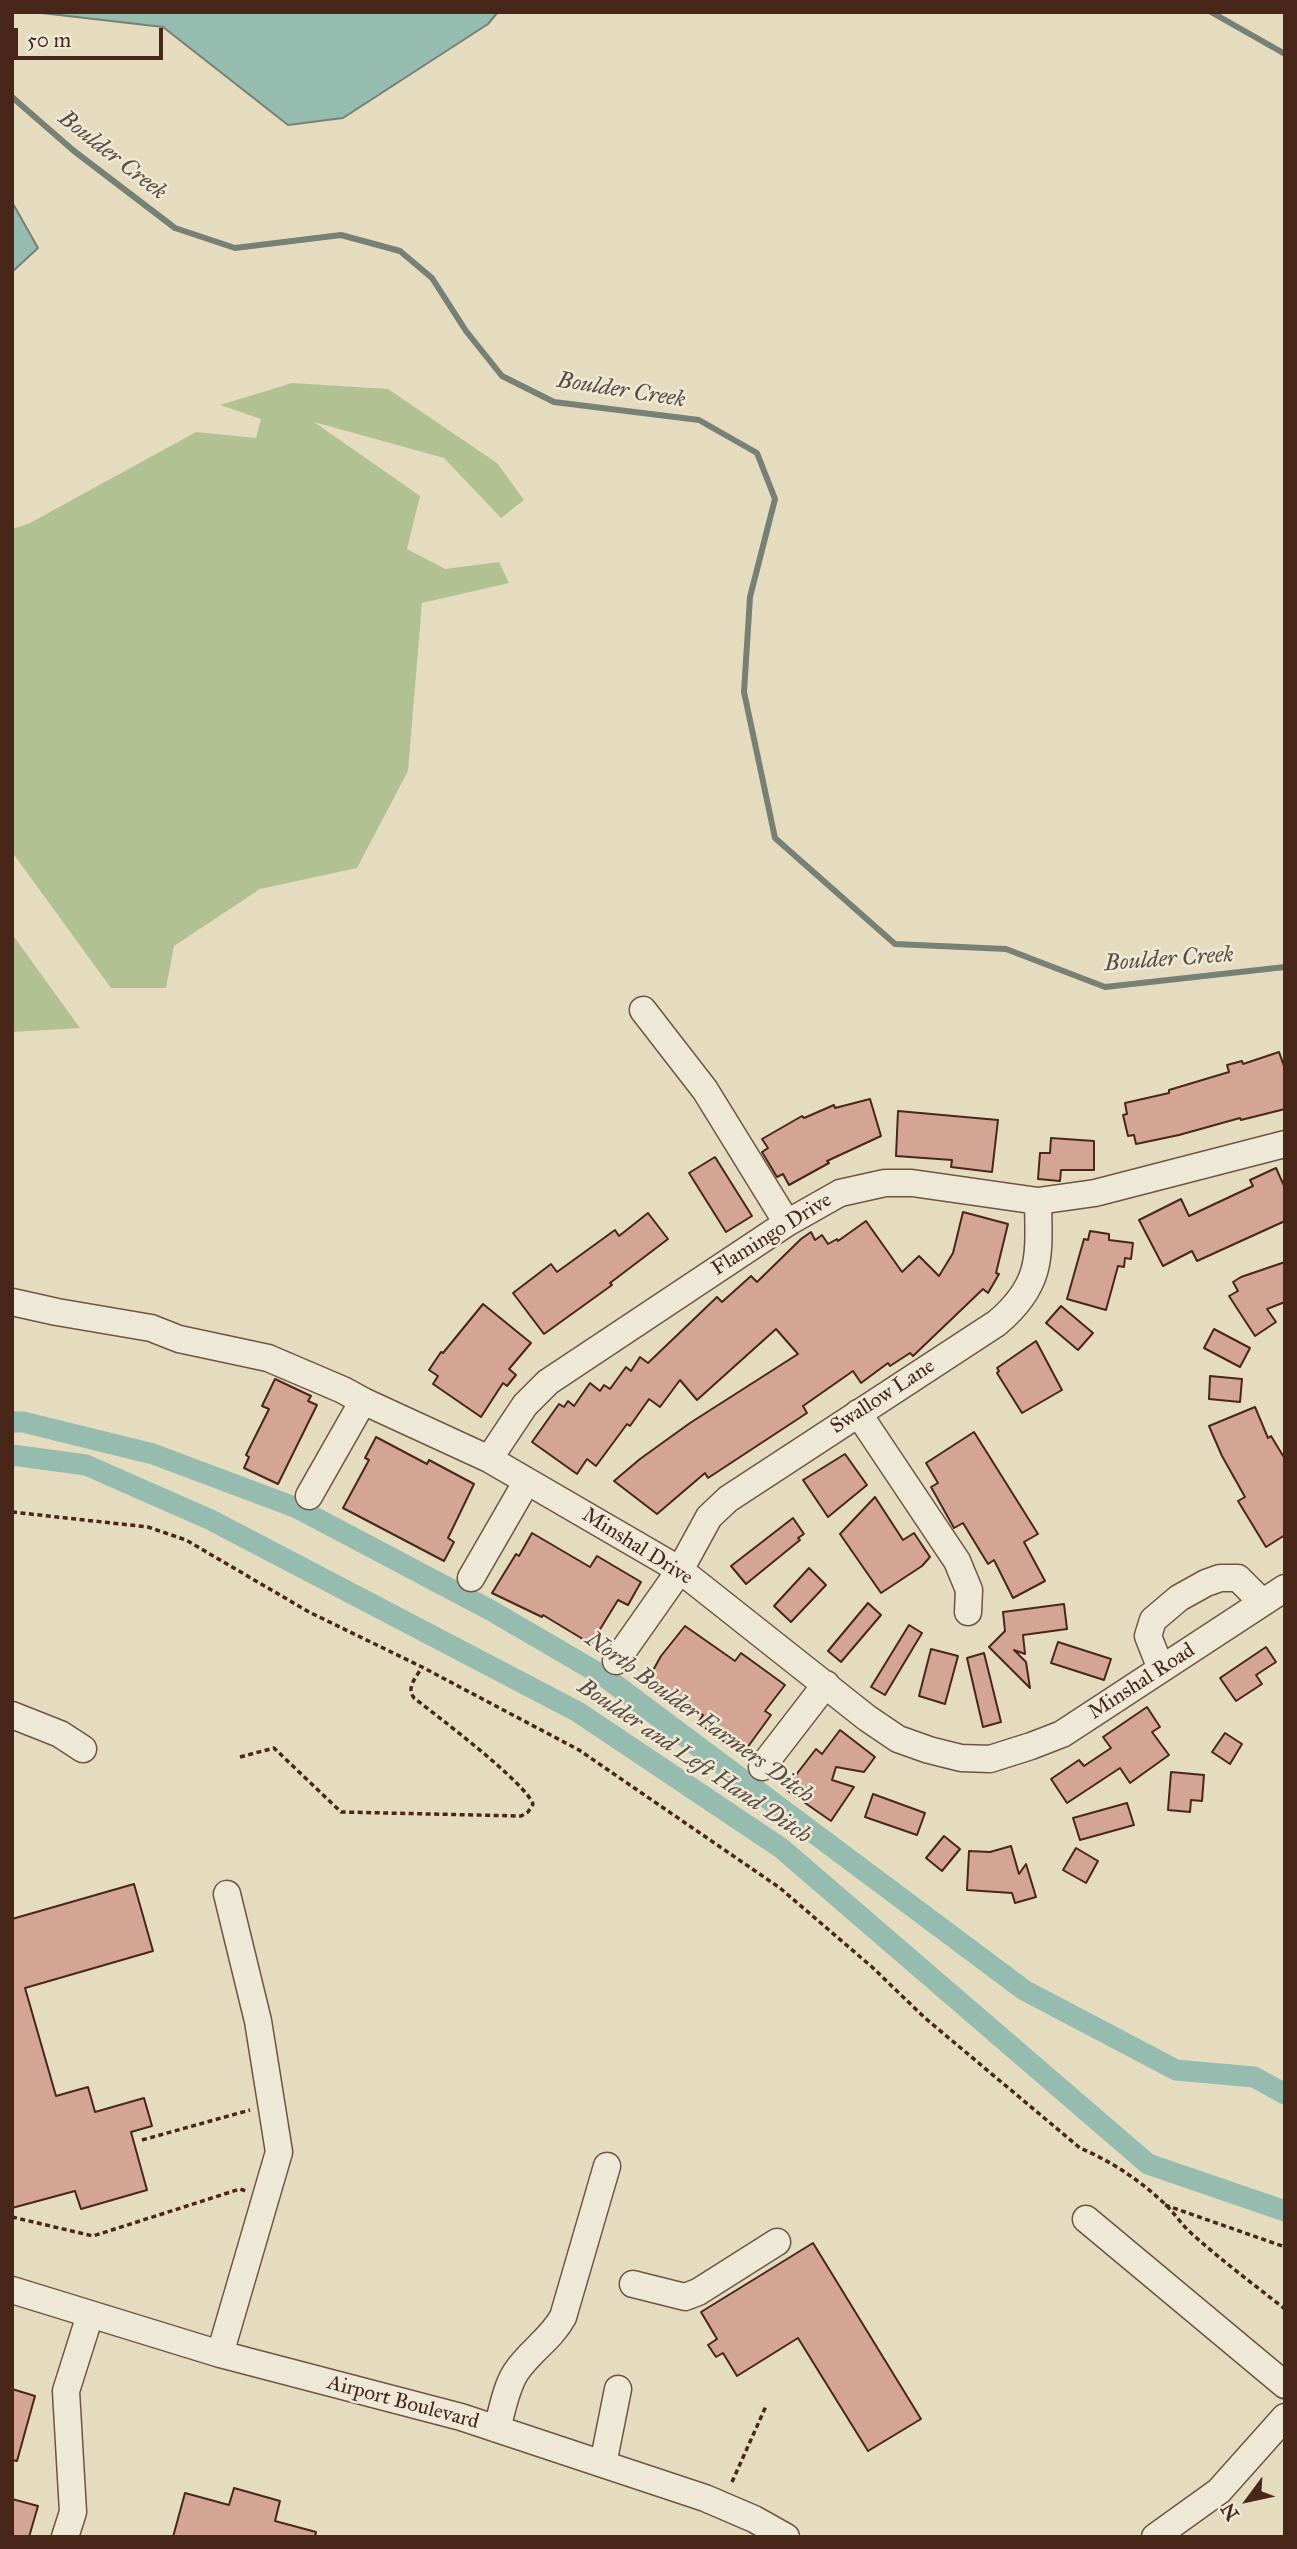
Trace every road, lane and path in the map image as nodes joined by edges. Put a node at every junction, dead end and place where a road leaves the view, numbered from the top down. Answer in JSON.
{"nodes":[{"id":1,"x":643,"y":1010,"type":"dead end"},
{"id":2,"x":1285,"y":1144,"type":"edge"},
{"id":3,"x":1038,"y":1202,"type":"junction"},
{"id":4,"x":787,"y":1223,"type":"junction"},
{"id":5,"x":12,"y":1302,"type":"edge"},
{"id":6,"x":363,"y":1401,"type":"junction"},
{"id":7,"x":858,"y":1413,"type":"junction"},
{"id":8,"x":489,"y":1459,"type":"junction"},
{"id":9,"x":527,"y":1481,"type":"junction"},
{"id":10,"x":309,"y":1496,"type":"dead end"},
{"id":11,"x":12,"y":1512,"type":"edge"},
{"id":12,"x":680,"y":1570,"type":"junction"},
{"id":13,"x":471,"y":1578,"type":"dead end"},
{"id":14,"x":1285,"y":1588,"type":"edge"},
{"id":15,"x":1262,"y":1602,"type":"junction"},
{"id":16,"x":968,"y":1612,"type":"dead end"},
{"id":17,"x":616,"y":1661,"type":"dead end"},
{"id":18,"x":422,"y":1667,"type":"junction"},
{"id":19,"x":1161,"y":1669,"type":"junction"},
{"id":20,"x":826,"y":1684,"type":"junction"},
{"id":21,"x":12,"y":1715,"type":"edge"},
{"id":22,"x":83,"y":1749,"type":"dead end"},
{"id":23,"x":240,"y":1757,"type":"dead end"},
{"id":24,"x":762,"y":1766,"type":"dead end"},
{"id":25,"x":992,"y":1770,"type":"joint"},
{"id":26,"x":227,"y":1894,"type":"dead end"},
{"id":27,"x":272,"y":2104,"type":"junction"},
{"id":28,"x":142,"y":2140,"type":"dead end"},
{"id":29,"x":607,"y":2166,"type":"dead end"},
{"id":30,"x":265,"y":2198,"type":"junction"},
{"id":31,"x":1165,"y":2205,"type":"junction"},
{"id":32,"x":12,"y":2217,"type":"edge"},
{"id":33,"x":1086,"y":2219,"type":"dead end"},
{"id":34,"x":776,"y":2242,"type":"dead end"},
{"id":35,"x":1285,"y":2247,"type":"edge"},
{"id":36,"x":633,"y":2284,"type":"dead end"},
{"id":37,"x":12,"y":2290,"type":"edge"},
{"id":38,"x":1285,"y":2309,"type":"edge"},
{"id":39,"x":90,"y":2315,"type":"junction"},
{"id":40,"x":220,"y":2354,"type":"junction"},
{"id":41,"x":1285,"y":2385,"type":"edge"},
{"id":42,"x":618,"y":2389,"type":"dead end"},
{"id":43,"x":766,"y":2406,"type":"dead end"},
{"id":44,"x":1285,"y":2417,"type":"edge"},
{"id":45,"x":497,"y":2429,"type":"junction"},
{"id":46,"x":603,"y":2464,"type":"junction"},
{"id":47,"x":732,"y":2482,"type":"dead end"},
{"id":48,"x":65,"y":2537,"type":"edge"},
{"id":49,"x":786,"y":2537,"type":"edge"},
{"id":50,"x":1156,"y":2537,"type":"edge"}],
"edges":[{"from":1,"to":4,"type":"street"},
{"from":2,"to":3,"type":"street","name":"Flamingo Drive"},
{"from":3,"to":4,"type":"street","name":"Flamingo Drive"},
{"from":3,"to":7,"type":"street","name":"Swallow Lane"},
{"from":4,"to":8,"type":"street","name":"Flamingo Drive"},
{"from":5,"to":6,"type":"street","name":"Minshal Drive"},
{"from":6,"to":8,"type":"street","name":"Minshal Drive"},
{"from":6,"to":10,"type":"street"},
{"from":7,"to":12,"type":"street","name":"Swallow Lane"},
{"from":7,"to":16,"type":"street"},
{"from":8,"to":9,"type":"street","name":"Minshal Drive"},
{"from":9,"to":12,"type":"street","name":"Minshal Drive"},
{"from":9,"to":13,"type":"street"},
{"from":11,"to":18,"type":"path"},
{"from":12,"to":17,"type":"street","name":"Swallow Lane"},
{"from":12,"to":20,"type":"street","name":"Minshal Drive"},
{"from":14,"to":15,"type":"street","name":"Minshal Road"},
{"from":15,"to":19,"type":"street","name":"Minshal Road"},
{"from":15,"to":19,"type":"street"},
{"from":18,"to":23,"type":"path"},
{"from":18,"to":31,"type":"path"},
{"from":19,"to":25,"type":"street","name":"Minshal Road"},
{"from":20,"to":24,"type":"street"},
{"from":20,"to":25,"type":"street","name":"Minshal Drive"},
{"from":21,"to":22,"type":"street"},
{"from":26,"to":27,"type":"street"},
{"from":27,"to":28,"type":"path"},
{"from":27,"to":30,"type":"street"},
{"from":29,"to":45,"type":"street"},
{"from":30,"to":32,"type":"path"},
{"from":30,"to":40,"type":"street"},
{"from":31,"to":35,"type":"path"},
{"from":31,"to":38,"type":"path"},
{"from":33,"to":41,"type":"street"},
{"from":34,"to":36,"type":"street"},
{"from":37,"to":39,"type":"street","name":"Airport Boulevard"},
{"from":39,"to":40,"type":"street","name":"Airport Boulevard"},
{"from":39,"to":48,"type":"street"},
{"from":40,"to":45,"type":"street","name":"Airport Boulevard"},
{"from":42,"to":46,"type":"street"},
{"from":43,"to":47,"type":"path"},
{"from":44,"to":50,"type":"street"},
{"from":45,"to":46,"type":"street","name":"Airport Boulevard"},
{"from":46,"to":49,"type":"street","name":"Airport Boulevard"}]}
